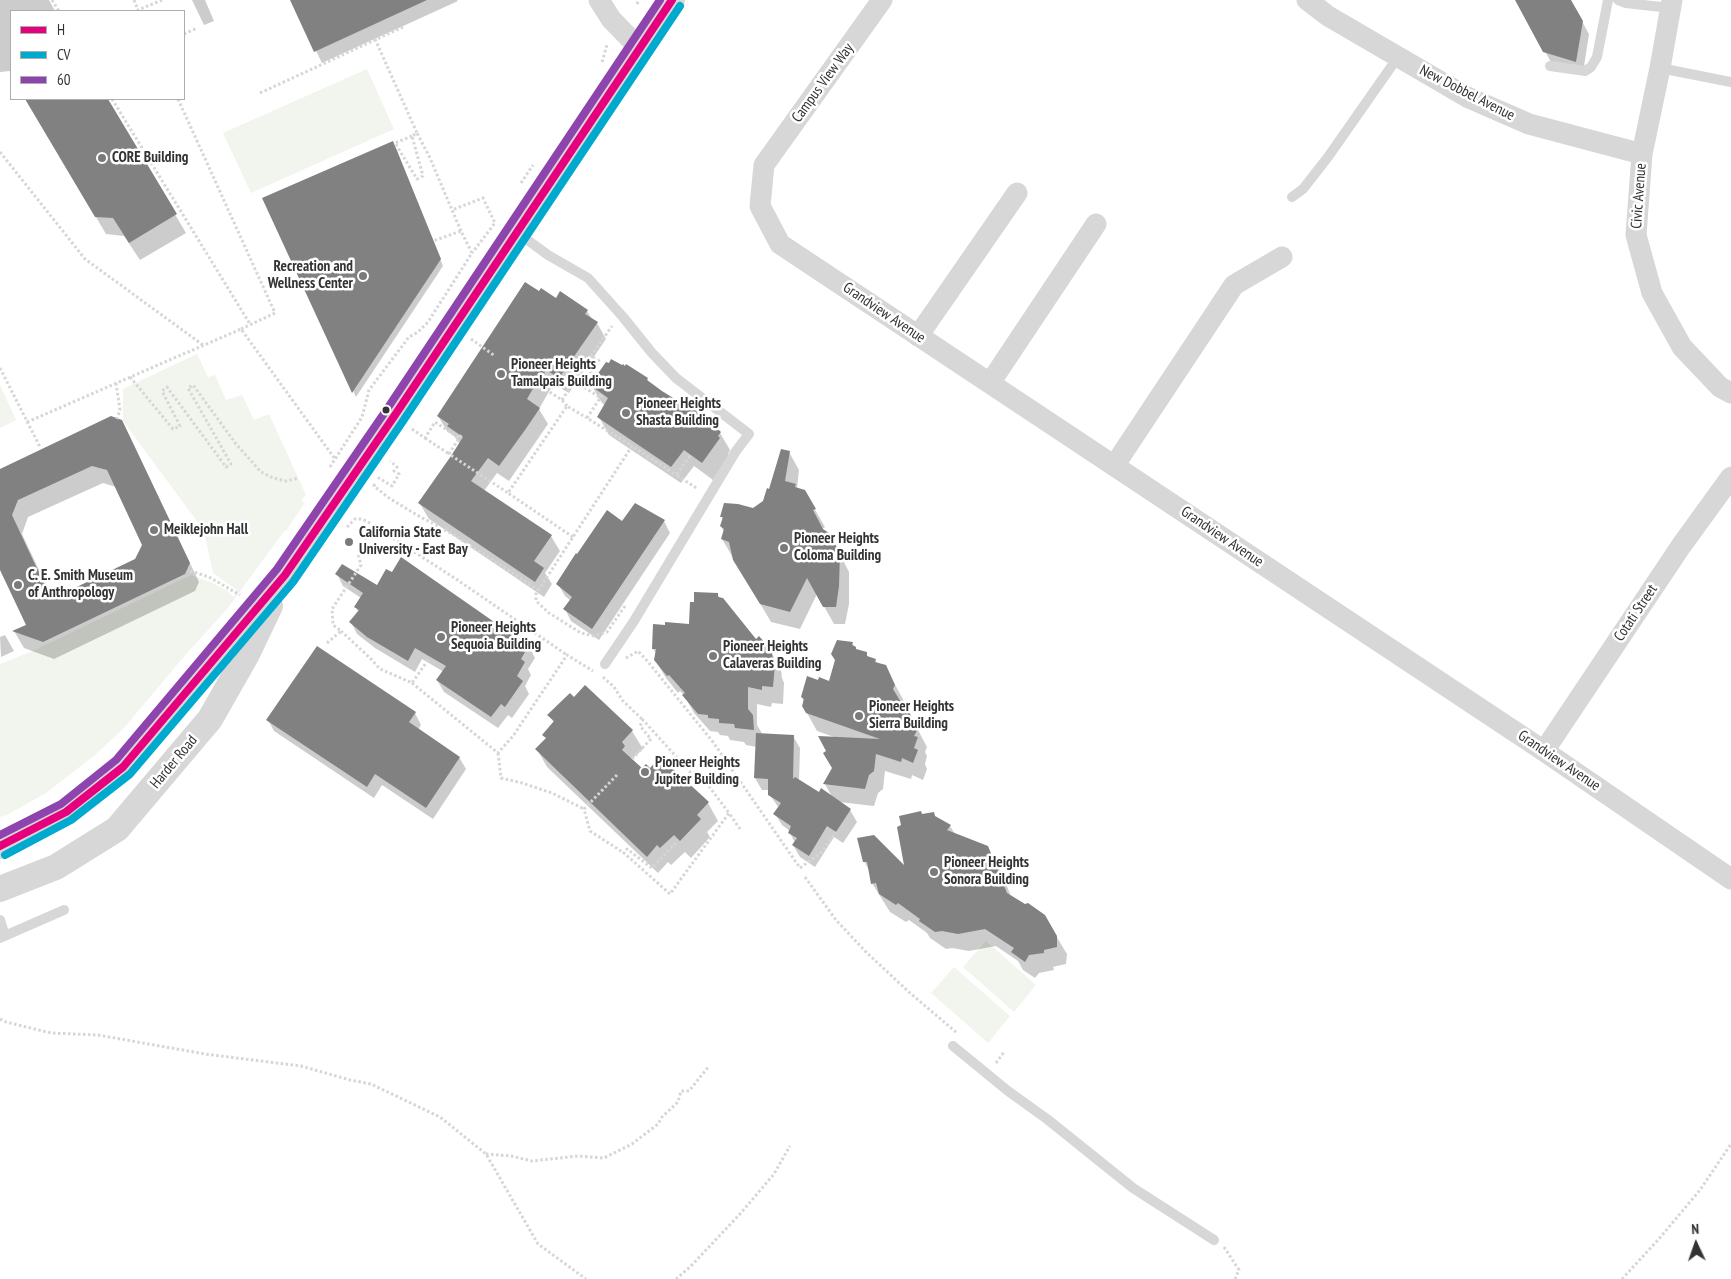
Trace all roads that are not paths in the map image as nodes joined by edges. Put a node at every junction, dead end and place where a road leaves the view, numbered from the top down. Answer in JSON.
{"nodes":[{"id":1,"x":599,"y":0,"type":"edge"},
{"id":2,"x":672,"y":0,"type":"edge"},
{"id":3,"x":882,"y":0,"type":"edge"},
{"id":4,"x":1307,"y":0,"type":"edge"},
{"id":5,"x":1608,"y":0,"type":"edge"},
{"id":6,"x":1618,"y":0,"type":"edge"},
{"id":7,"x":1671,"y":4,"type":"edge"},
{"id":8,"x":639,"y":48,"type":"junction"},
{"id":9,"x":1398,"y":57,"type":"junction"},
{"id":10,"x":1550,"y":66,"type":"dead end"},
{"id":11,"x":1660,"y":68,"type":"junction"},
{"id":12,"x":1731,"y":82,"type":"edge"},
{"id":13,"x":1642,"y":154,"type":"junction"},
{"id":14,"x":764,"y":165,"type":"joint"},
{"id":15,"x":1017,"y":192,"type":"dead end"},
{"id":16,"x":1292,"y":197,"type":"dead end"},
{"id":17,"x":1096,"y":224,"type":"dead end"},
{"id":18,"x":517,"y":232,"type":"junction"},
{"id":19,"x":1282,"y":257,"type":"dead end"},
{"id":20,"x":918,"y":336,"type":"junction"},
{"id":21,"x":990,"y":383,"type":"junction"},
{"id":22,"x":1731,"y":393,"type":"edge"},
{"id":23,"x":1114,"y":466,"type":"junction"},
{"id":24,"x":1731,"y":477,"type":"edge"},
{"id":25,"x":285,"y":575,"type":"junction"},
{"id":26,"x":605,"y":664,"type":"dead end"},
{"id":27,"x":1544,"y":750,"type":"junction"},
{"id":28,"x":0,"y":846,"type":"edge"},
{"id":29,"x":1731,"y":880,"type":"edge"},
{"id":30,"x":0,"y":889,"type":"edge"},
{"id":31,"x":64,"y":910,"type":"dead end"},
{"id":32,"x":0,"y":920,"type":"edge"},
{"id":33,"x":2,"y":937,"type":"edge"},
{"id":34,"x":953,"y":1046,"type":"dead end"},
{"id":35,"x":1214,"y":1240,"type":"road end"}],
"edges":[{"from":1,"to":8,"type":"street"},
{"from":2,"to":8,"type":"street","name":"Harder Road"},
{"from":3,"to":14,"type":"street","name":"Campus View Way"},
{"from":4,"to":9,"type":"street","name":"New Dobbel Avenue"},
{"from":5,"to":10,"type":"lane"},
{"from":6,"to":7,"type":"lane"},
{"from":7,"to":11,"type":"street","name":"Civic Avenue"},
{"from":8,"to":18,"type":"street","name":"Harder Road"},
{"from":9,"to":13,"type":"street","name":"New Dobbel Avenue"},
{"from":9,"to":16,"type":"lane"},
{"from":11,"to":12,"type":"lane"},
{"from":11,"to":13,"type":"street","name":"Civic Avenue"},
{"from":13,"to":22,"type":"street","name":"Civic Avenue"},
{"from":14,"to":20,"type":"street","name":"Grandview Avenue"},
{"from":15,"to":20,"type":"street"},
{"from":17,"to":21,"type":"street"},
{"from":18,"to":25,"type":"street","name":"Harder Road"},
{"from":18,"to":26,"type":"lane"},
{"from":19,"to":23,"type":"street"},
{"from":20,"to":21,"type":"street","name":"Grandview Avenue"},
{"from":21,"to":23,"type":"street","name":"Grandview Avenue"},
{"from":23,"to":27,"type":"street","name":"Grandview Avenue"},
{"from":24,"to":27,"type":"street","name":"Cotati Street"},
{"from":25,"to":28,"type":"street","name":"Harder Road"},
{"from":25,"to":30,"type":"street","name":"Harder Road"},
{"from":27,"to":29,"type":"street","name":"Grandview Avenue"},
{"from":31,"to":33,"type":"lane"},
{"from":32,"to":33,"type":"lane"},
{"from":34,"to":35,"type":"lane"}]}
